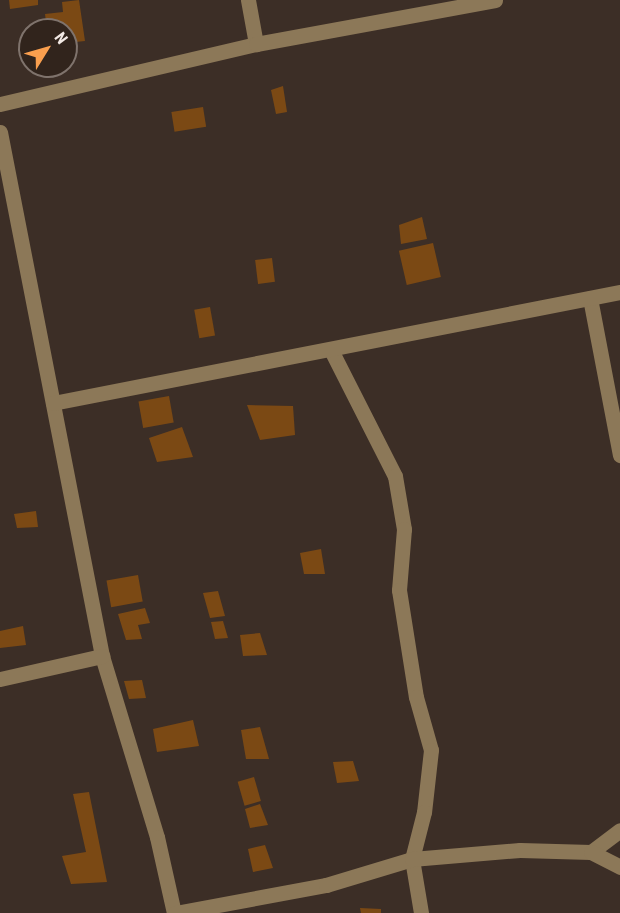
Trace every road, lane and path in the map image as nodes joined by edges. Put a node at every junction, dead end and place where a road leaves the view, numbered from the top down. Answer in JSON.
{"nodes":[{"id":1,"x":248,"y":0,"type":"edge"},
{"id":2,"x":495,"y":0,"type":"edge"},
{"id":3,"x":256,"y":44,"type":"junction"},
{"id":4,"x":0,"y":104,"type":"edge"},
{"id":5,"x":0,"y":132,"type":"edge"},
{"id":6,"x":620,"y":292,"type":"edge"},
{"id":7,"x":590,"y":298,"type":"junction"},
{"id":8,"x":331,"y":350,"type":"junction"},
{"id":9,"x":53,"y":403,"type":"junction"},
{"id":10,"x":620,"y":455,"type":"edge"},
{"id":11,"x":102,"y":656,"type":"junction"},
{"id":12,"x":0,"y":679,"type":"edge"},
{"id":13,"x":620,"y":830,"type":"edge"},
{"id":14,"x":591,"y":852,"type":"junction"},
{"id":15,"x":412,"y":859,"type":"junction"},
{"id":16,"x":620,"y":867,"type":"edge"},
{"id":17,"x":174,"y":913,"type":"edge"},
{"id":18,"x":421,"y":913,"type":"edge"}],
"edges":[{"from":1,"to":3,"type":"street"},
{"from":2,"to":3,"type":"street"},
{"from":3,"to":4,"type":"street"},
{"from":5,"to":9,"type":"street"},
{"from":6,"to":7,"type":"street"},
{"from":7,"to":8,"type":"street"},
{"from":7,"to":10,"type":"street"},
{"from":8,"to":9,"type":"street"},
{"from":8,"to":15,"type":"street"},
{"from":9,"to":11,"type":"street"},
{"from":11,"to":12,"type":"street"},
{"from":11,"to":17,"type":"street"},
{"from":13,"to":14,"type":"street"},
{"from":14,"to":15,"type":"street"},
{"from":14,"to":16,"type":"street"},
{"from":15,"to":17,"type":"street"},
{"from":15,"to":18,"type":"street"}]}
